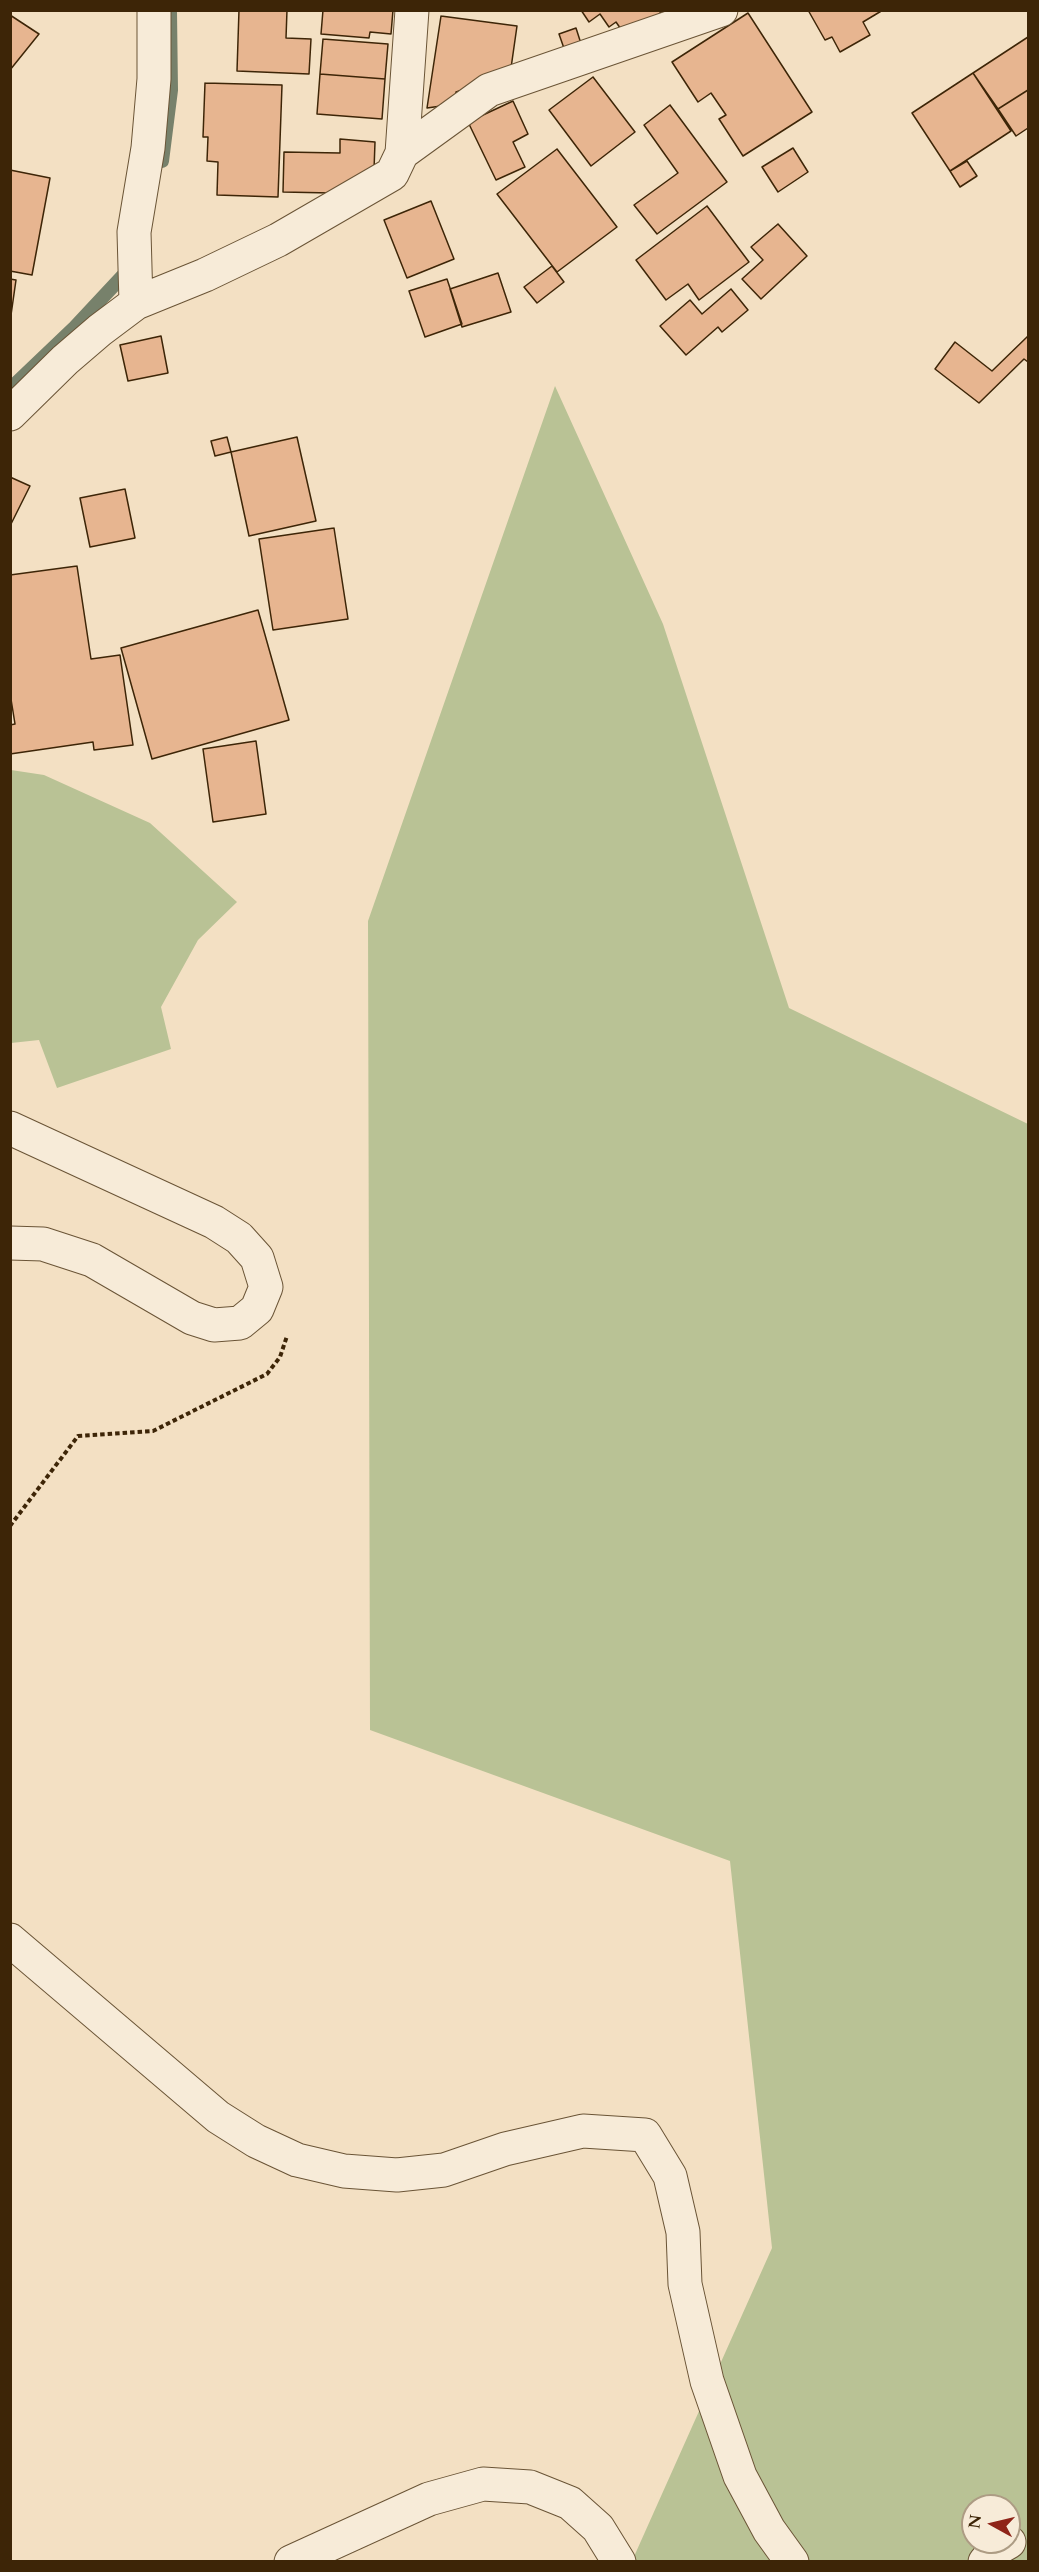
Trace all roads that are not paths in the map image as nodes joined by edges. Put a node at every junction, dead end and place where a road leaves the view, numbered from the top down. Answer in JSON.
{"nodes":[{"id":1,"x":154,"y":10,"type":"edge"},
{"id":2,"x":412,"y":10,"type":"edge"},
{"id":3,"x":721,"y":10,"type":"edge"},
{"id":4,"x":402,"y":153,"type":"junction"},
{"id":5,"x":136,"y":294,"type":"junction"},
{"id":6,"x":10,"y":414,"type":"edge"},
{"id":7,"x":10,"y":1128,"type":"edge"},
{"id":8,"x":10,"y":1243,"type":"edge"},
{"id":9,"x":10,"y":1940,"type":"edge"},
{"id":10,"x":291,"y":2562,"type":"edge"},
{"id":11,"x":619,"y":2562,"type":"edge"},
{"id":12,"x":792,"y":2562,"type":"edge"}],
"edges":[{"from":1,"to":5,"type":"street"},
{"from":2,"to":4,"type":"street"},
{"from":3,"to":4,"type":"street"},
{"from":4,"to":5,"type":"street"},
{"from":5,"to":6,"type":"street"},
{"from":7,"to":8,"type":"street"},
{"from":9,"to":12,"type":"street"},
{"from":10,"to":11,"type":"street"}]}
